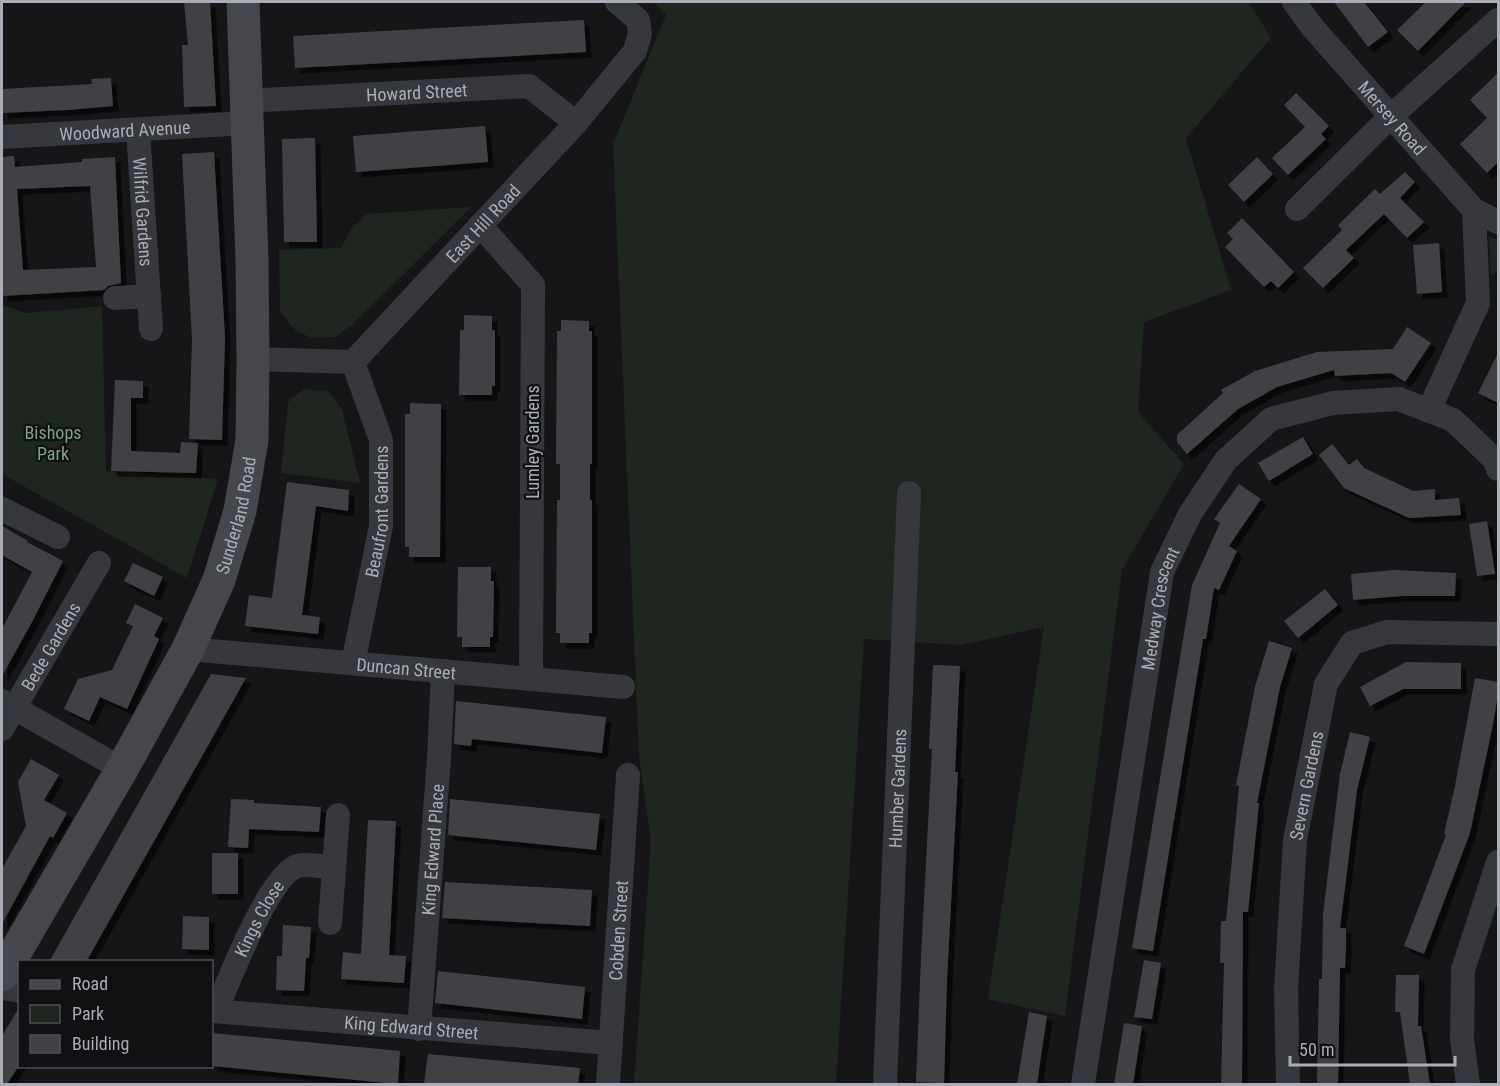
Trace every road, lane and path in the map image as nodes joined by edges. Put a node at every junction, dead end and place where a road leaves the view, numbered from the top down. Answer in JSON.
{"nodes":[{"id":1,"x":243,"y":2,"type":"edge"},
{"id":2,"x":617,"y":2,"type":"edge"},
{"id":3,"x":1294,"y":2,"type":"edge"},
{"id":4,"x":1498,"y":20,"type":"edge"},
{"id":5,"x":246,"y":112,"type":"junction"},
{"id":6,"x":1390,"y":117,"type":"junction"},
{"id":7,"x":576,"y":123,"type":"junction"},
{"id":8,"x":138,"y":130,"type":"junction"},
{"id":9,"x":2,"y":137,"type":"edge"},
{"id":10,"x":1297,"y":209,"type":"dead end"},
{"id":11,"x":1474,"y":210,"type":"junction"},
{"id":12,"x":1498,"y":222,"type":"edge"},
{"id":13,"x":480,"y":225,"type":"junction"},
{"id":14,"x":1498,"y":288,"type":"edge"},
{"id":15,"x":149,"y":296,"type":"junction"},
{"id":16,"x":115,"y":298,"type":"dead end"},
{"id":17,"x":1478,"y":303,"type":"junction"},
{"id":18,"x":151,"y":328,"type":"dead end"},
{"id":19,"x":253,"y":359,"type":"junction"},
{"id":20,"x":353,"y":362,"type":"junction"},
{"id":21,"x":1429,"y":411,"type":"junction"},
{"id":22,"x":1498,"y":469,"type":"edge"},
{"id":23,"x":909,"y":493,"type":"dead end"},
{"id":24,"x":2,"y":509,"type":"edge"},
{"id":25,"x":58,"y":537,"type":"dead end"},
{"id":26,"x":99,"y":563,"type":"dead end"},
{"id":27,"x":1498,"y":634,"type":"edge"},
{"id":28,"x":188,"y":648,"type":"junction"},
{"id":29,"x":352,"y":663,"type":"junction"},
{"id":30,"x":443,"y":670,"type":"junction"},
{"id":31,"x":531,"y":679,"type":"junction"},
{"id":32,"x":623,"y":687,"type":"dead end"},
{"id":33,"x":5,"y":713,"type":"edge"},
{"id":34,"x":122,"y":769,"type":"junction"},
{"id":35,"x":628,"y":775,"type":"dead end"},
{"id":36,"x":338,"y":815,"type":"dead end"},
{"id":37,"x":1498,"y":862,"type":"edge"},
{"id":38,"x":334,"y":868,"type":"junction"},
{"id":39,"x":330,"y":923,"type":"dead end"},
{"id":40,"x":2,"y":975,"type":"edge"},
{"id":41,"x":2,"y":988,"type":"edge"},
{"id":42,"x":18,"y":991,"type":"edge"},
{"id":43,"x":214,"y":1011,"type":"edge"},
{"id":44,"x":419,"y":1029,"type":"junction"},
{"id":45,"x":610,"y":1043,"type":"junction"},
{"id":46,"x":608,"y":1084,"type":"edge"},
{"id":47,"x":885,"y":1084,"type":"edge"},
{"id":48,"x":1083,"y":1084,"type":"edge"},
{"id":49,"x":1288,"y":1084,"type":"edge"},
{"id":50,"x":1468,"y":1084,"type":"edge"}],
"edges":[{"from":1,"to":5,"type":"main road","name":"Sunderland Road"},
{"from":2,"to":7,"type":"street","name":"East Hill Road"},
{"from":3,"to":6,"type":"street","name":"Mersey Road"},
{"from":4,"to":6,"type":"street"},
{"from":5,"to":7,"type":"street","name":"Howard Street"},
{"from":5,"to":8,"type":"street","name":"Woodward Avenue"},
{"from":5,"to":19,"type":"main road","name":"Sunderland Road"},
{"from":6,"to":10,"type":"street"},
{"from":6,"to":11,"type":"street","name":"Mersey Road"},
{"from":7,"to":13,"type":"street","name":"East Hill Road"},
{"from":8,"to":9,"type":"street","name":"Woodward Avenue"},
{"from":8,"to":15,"type":"street","name":"Wilfrid Gardens"},
{"from":11,"to":12,"type":"street","name":"Mersey Road"},
{"from":11,"to":17,"type":"street"},
{"from":13,"to":20,"type":"street","name":"East Hill Road"},
{"from":13,"to":31,"type":"street","name":"Lumley Gardens"},
{"from":14,"to":17,"type":"street"},
{"from":15,"to":16,"type":"street"},
{"from":15,"to":18,"type":"street","name":"Wilfrid Gardens"},
{"from":17,"to":21,"type":"street"},
{"from":19,"to":20,"type":"street"},
{"from":19,"to":28,"type":"main road","name":"Sunderland Road"},
{"from":20,"to":29,"type":"street","name":"Beaufront Gardens"},
{"from":21,"to":22,"type":"street","name":"Medway Crescent"},
{"from":21,"to":48,"type":"street","name":"Medway Crescent"},
{"from":23,"to":47,"type":"street","name":"Humber Gardens"},
{"from":24,"to":25,"type":"street"},
{"from":26,"to":33,"type":"street","name":"Bede Gardens"},
{"from":27,"to":49,"type":"street","name":"Severn Gardens"},
{"from":28,"to":29,"type":"street","name":"Duncan Street"},
{"from":28,"to":34,"type":"main road","name":"Sunderland Road"},
{"from":29,"to":30,"type":"street","name":"Duncan Street"},
{"from":30,"to":31,"type":"street","name":"Duncan Street"},
{"from":30,"to":44,"type":"street","name":"King Edward Place"},
{"from":31,"to":32,"type":"street","name":"Duncan Street"},
{"from":33,"to":34,"type":"street"},
{"from":34,"to":40,"type":"main road","name":"Sunderland Road"},
{"from":35,"to":45,"type":"street","name":"Cobden Street"},
{"from":36,"to":38,"type":"street"},
{"from":37,"to":50,"type":"street"},
{"from":38,"to":39,"type":"street"},
{"from":38,"to":43,"type":"street","name":"Kings Close"},
{"from":41,"to":42,"type":"street"},
{"from":43,"to":44,"type":"street","name":"King Edward Street"},
{"from":44,"to":45,"type":"street","name":"King Edward Street"},
{"from":45,"to":46,"type":"street","name":"Cobden Street"}]}
